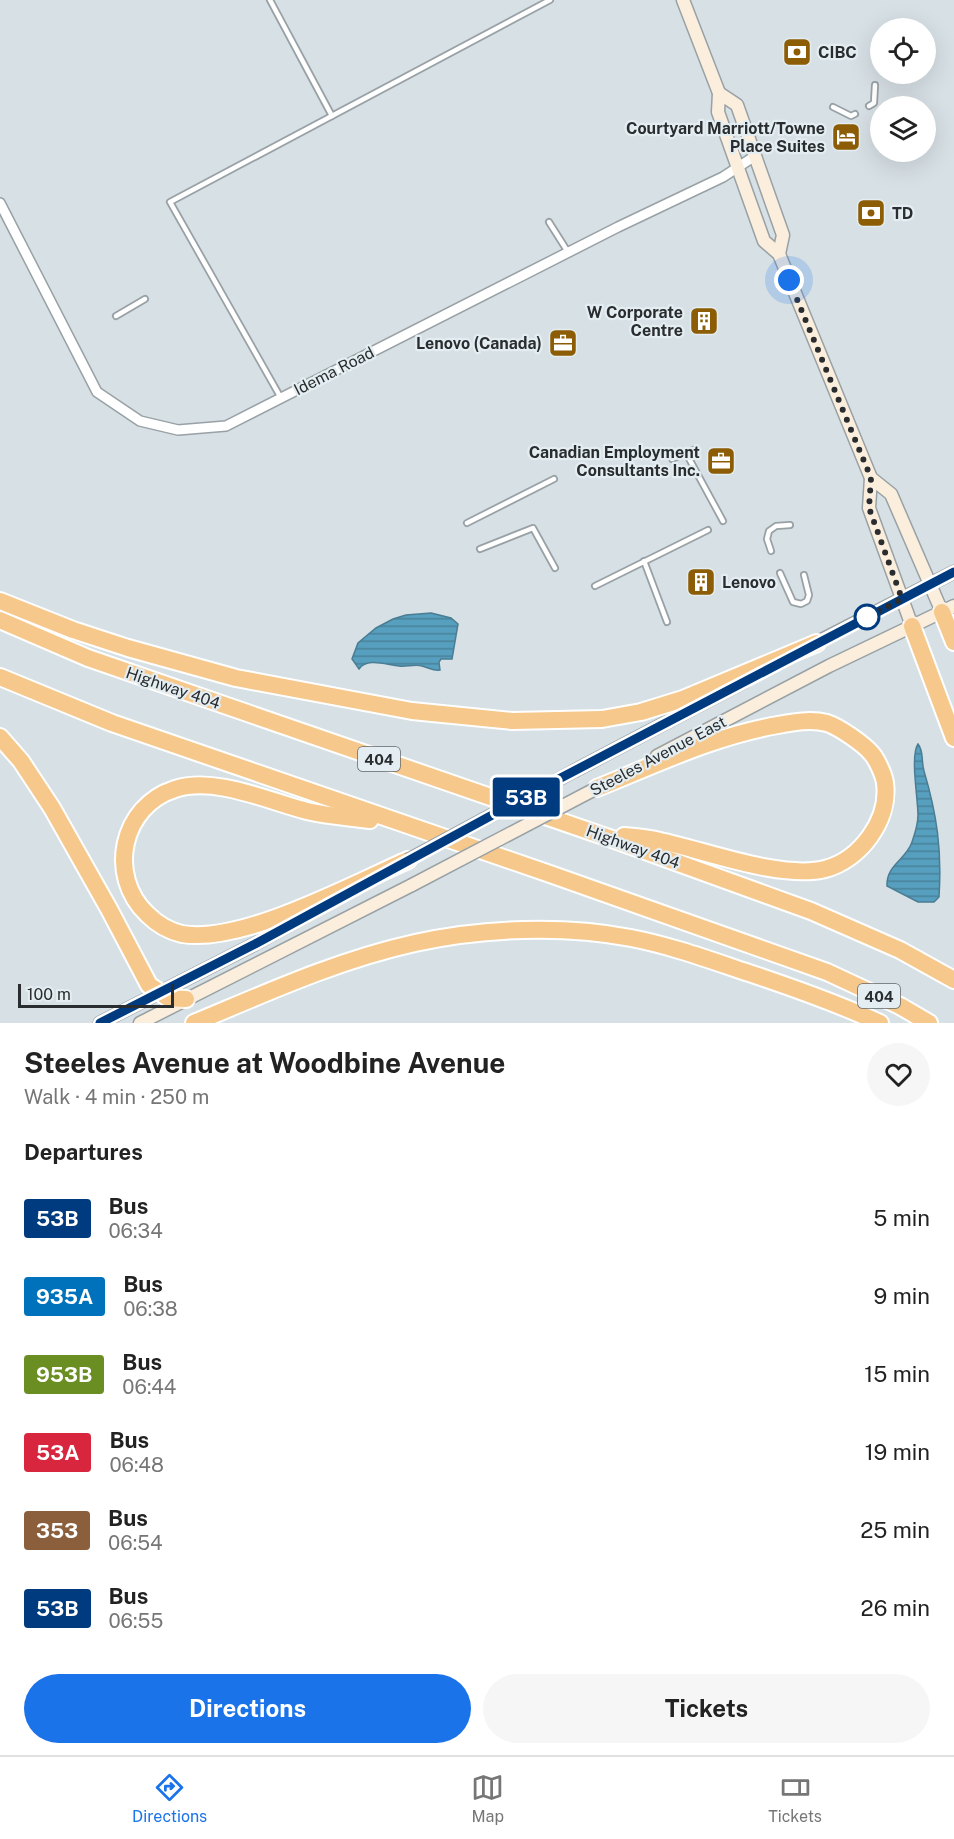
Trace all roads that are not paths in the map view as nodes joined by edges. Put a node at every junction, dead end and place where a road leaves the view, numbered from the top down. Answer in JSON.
{"nodes":[{"id":1,"x":270,"y":0,"type":"edge"},
{"id":2,"x":550,"y":0,"type":"edge"},
{"id":3,"x":683,"y":0,"type":"edge"},
{"id":4,"x":874,"y":85,"type":"dead end"},
{"id":5,"x":719,"y":93,"type":"junction"},
{"id":6,"x":868,"y":106,"type":"dead end"},
{"id":7,"x":833,"y":107,"type":"dead end"},
{"id":8,"x":855,"y":114,"type":"dead end"},
{"id":9,"x":332,"y":116,"type":"junction"},
{"id":10,"x":755,"y":156,"type":"junction"},
{"id":11,"x":738,"y":167,"type":"junction"},
{"id":12,"x":0,"y":203,"type":"edge"},
{"id":13,"x":549,"y":222,"type":"dead end"},
{"id":14,"x":568,"y":252,"type":"junction"},
{"id":15,"x":778,"y":254,"type":"junction"},
{"id":16,"x":145,"y":299,"type":"dead end"},
{"id":17,"x":116,"y":316,"type":"dead end"},
{"id":18,"x":281,"y":398,"type":"junction"},
{"id":19,"x":696,"y":448,"type":"dead end"},
{"id":20,"x":686,"y":453,"type":"junction"},
{"id":21,"x":672,"y":459,"type":"dead end"},
{"id":22,"x":871,"y":478,"type":"junction"},
{"id":23,"x":554,"y":479,"type":"dead end"},
{"id":24,"x":723,"y":521,"type":"dead end"},
{"id":25,"x":467,"y":523,"type":"dead end"},
{"id":26,"x":790,"y":525,"type":"dead end"},
{"id":27,"x":708,"y":530,"type":"dead end"},
{"id":28,"x":480,"y":549,"type":"dead end"},
{"id":29,"x":771,"y":551,"type":"dead end"},
{"id":30,"x":644,"y":561,"type":"junction"},
{"id":31,"x":555,"y":568,"type":"dead end"},
{"id":32,"x":954,"y":572,"type":"edge"},
{"id":33,"x":780,"y":573,"type":"dead end"},
{"id":34,"x":804,"y":575,"type":"dead end"},
{"id":35,"x":930,"y":585,"type":"junction"},
{"id":36,"x":595,"y":586,"type":"dead end"},
{"id":37,"x":902,"y":599,"type":"junction"},
{"id":38,"x":0,"y":601,"type":"edge"},
{"id":39,"x":948,"y":609,"type":"edge"},
{"id":40,"x":0,"y":620,"type":"edge"},
{"id":41,"x":667,"y":622,"type":"dead end"},
{"id":42,"x":912,"y":626,"type":"junction"},
{"id":43,"x":954,"y":642,"type":"edge"},
{"id":44,"x":817,"y":643,"type":"junction"},
{"id":45,"x":0,"y":677,"type":"edge"},
{"id":46,"x":0,"y":737,"type":"edge"},
{"id":47,"x":954,"y":738,"type":"edge"},
{"id":48,"x":597,"y":788,"type":"junction"},
{"id":49,"x":416,"y":827,"type":"junction"},
{"id":50,"x":588,"y":831,"type":"junction"},
{"id":51,"x":408,"y":860,"type":"junction"},
{"id":52,"x":954,"y":980,"type":"edge"},
{"id":53,"x":159,"y":992,"type":"junction"},
{"id":54,"x":186,"y":999,"type":"junction"},
{"id":55,"x":100,"y":1023,"type":"edge"},
{"id":56,"x":140,"y":1023,"type":"edge"},
{"id":57,"x":194,"y":1023,"type":"edge"},
{"id":58,"x":880,"y":1023,"type":"edge"},
{"id":59,"x":929,"y":1023,"type":"edge"}],
"edges":[{"from":1,"to":9,"type":"lane"},
{"from":2,"to":9,"type":"lane"},
{"from":3,"to":5,"type":"main road"},
{"from":4,"to":6,"type":"lane"},
{"from":5,"to":10,"type":"main road"},
{"from":5,"to":11,"type":"main road"},
{"from":7,"to":8,"type":"lane"},
{"from":9,"to":18,"type":"lane"},
{"from":10,"to":11,"type":"street","name":"Idema Road"},
{"from":10,"to":15,"type":"main road"},
{"from":11,"to":14,"type":"street","name":"Idema Road"},
{"from":11,"to":15,"type":"main road"},
{"from":12,"to":18,"type":"street","name":"Idema Road"},
{"from":13,"to":14,"type":"lane"},
{"from":14,"to":18,"type":"street","name":"Idema Road"},
{"from":15,"to":22,"type":"main road"},
{"from":16,"to":17,"type":"lane"},
{"from":19,"to":20,"type":"lane"},
{"from":20,"to":21,"type":"lane"},
{"from":20,"to":24,"type":"lane"},
{"from":22,"to":35,"type":"main road"},
{"from":22,"to":37,"type":"main road"},
{"from":23,"to":25,"type":"lane"},
{"from":26,"to":29,"type":"lane"},
{"from":27,"to":30,"type":"lane"},
{"from":28,"to":31,"type":"lane"},
{"from":30,"to":36,"type":"lane"},
{"from":30,"to":41,"type":"lane"},
{"from":32,"to":35,"type":"main road","name":"Steeles Avenue East"},
{"from":33,"to":34,"type":"lane"},
{"from":35,"to":37,"type":"main road","name":"Steeles Avenue East"},
{"from":35,"to":39,"type":"main road"},
{"from":37,"to":42,"type":"main road"},
{"from":37,"to":44,"type":"main road","name":"Steeles Avenue East"},
{"from":38,"to":44,"type":"highway"},
{"from":39,"to":42,"type":"main road","name":"Steeles Avenue East"},
{"from":39,"to":43,"type":"highway"},
{"from":40,"to":50,"type":"highway","name":"Highway 404","number":"404"},
{"from":42,"to":47,"type":"highway"},
{"from":42,"to":48,"type":"main road","name":"Steeles Avenue East"},
{"from":44,"to":51,"type":"main road","name":"Steeles Avenue East","bridge":true},
{"from":45,"to":49,"type":"highway","number":"404"},
{"from":46,"to":53,"type":"highway"},
{"from":48,"to":50,"type":"highway"},
{"from":48,"to":54,"type":"main road","name":"Steeles Avenue East","bridge":true},
{"from":49,"to":51,"type":"highway"},
{"from":49,"to":59,"type":"highway","number":"404"},
{"from":50,"to":52,"type":"highway","name":"Highway 404","number":"404"},
{"from":51,"to":53,"type":"main road","name":"Steeles Avenue East"},
{"from":53,"to":54,"type":"highway"},
{"from":53,"to":55,"type":"main road","name":"Steeles Avenue East"},
{"from":54,"to":56,"type":"main road","name":"Steeles Avenue East"},
{"from":57,"to":58,"type":"highway"}]}
